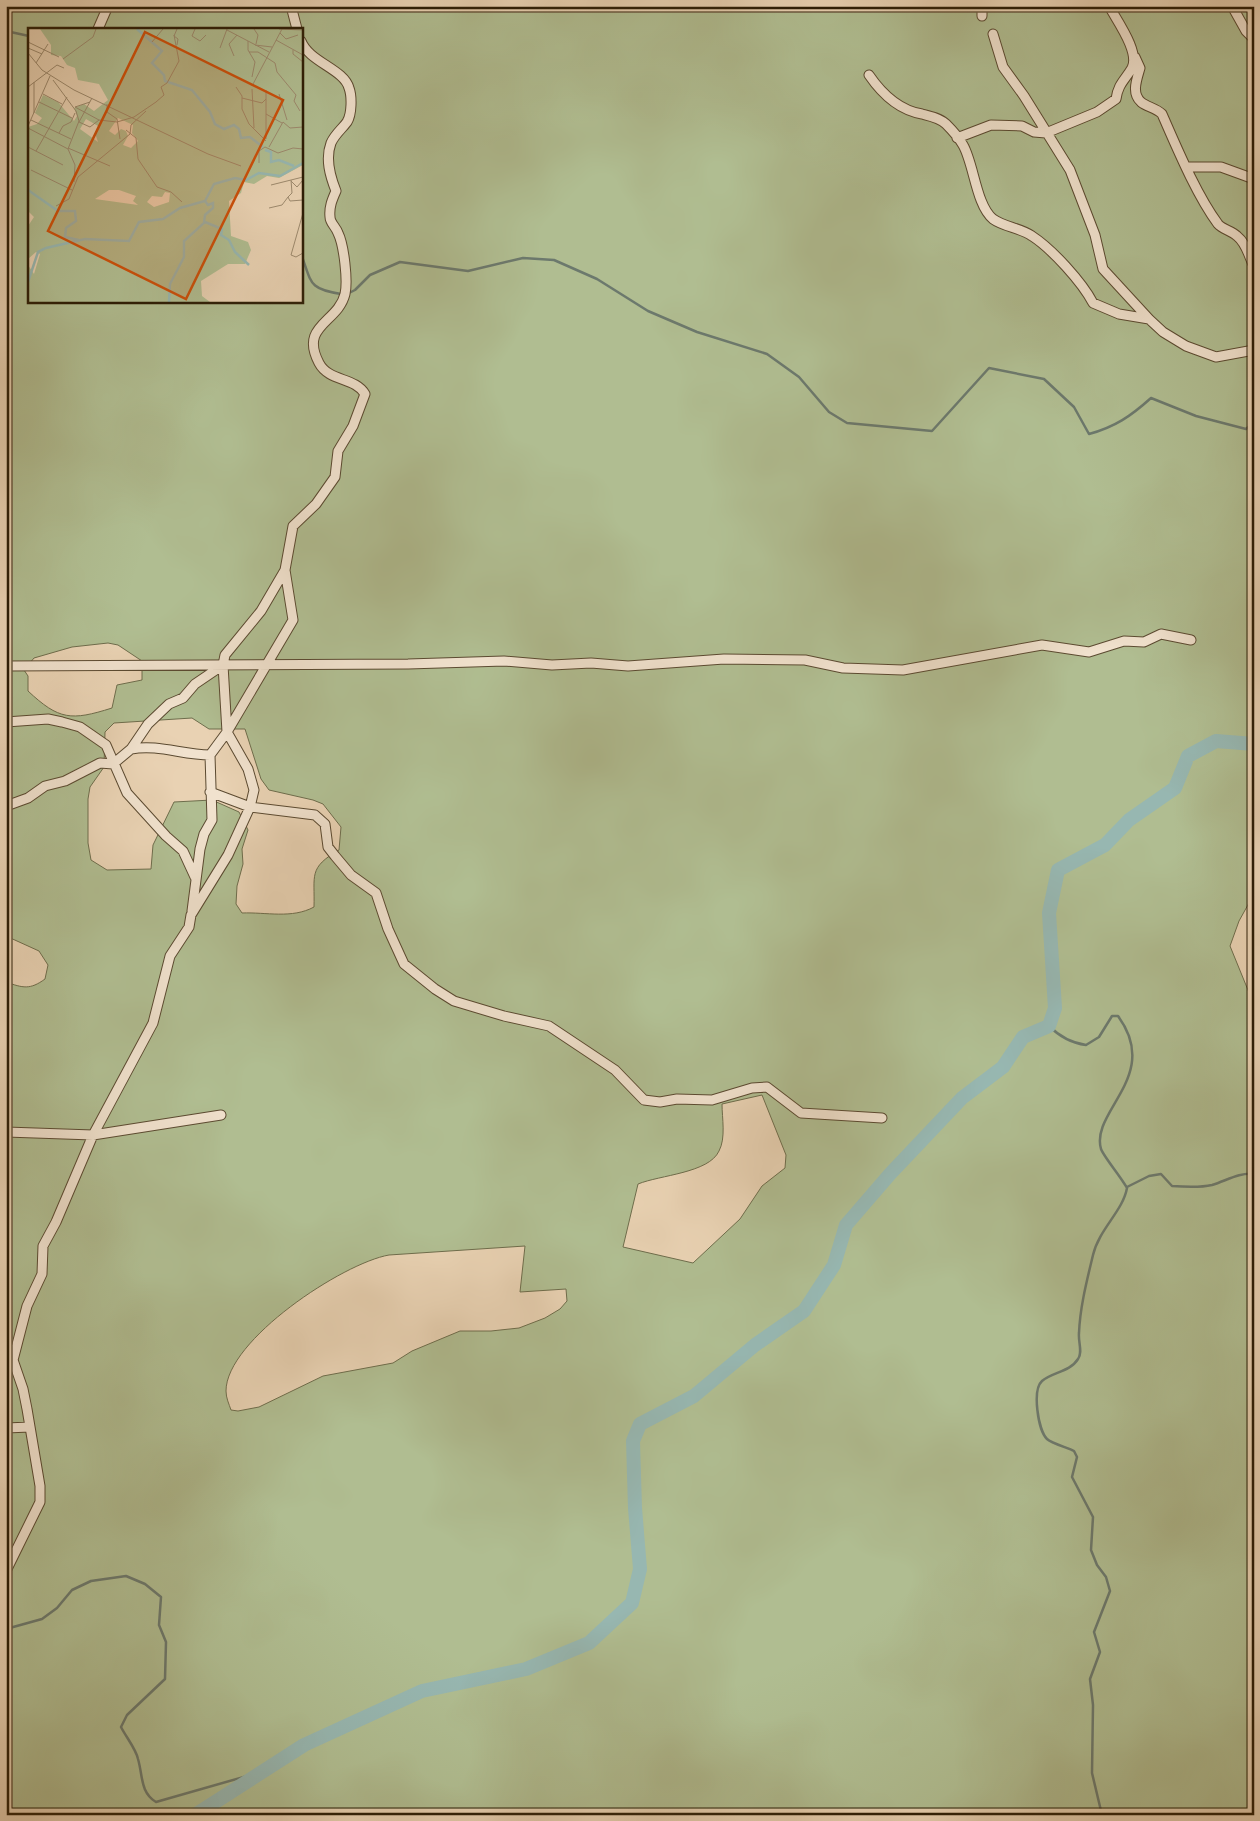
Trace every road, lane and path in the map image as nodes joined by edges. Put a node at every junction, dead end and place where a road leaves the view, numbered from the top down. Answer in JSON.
{"nodes":[{"id":1,"x":108,"y":6,"type":"edge"},
{"id":2,"x":982,"y":6,"type":"edge"},
{"id":3,"x":1109,"y":6,"type":"edge"},
{"id":4,"x":1232,"y":6,"type":"edge"},
{"id":5,"x":982,"y":16,"type":"dead end"},
{"id":6,"x":98,"y":28,"type":"edge"},
{"id":7,"x":993,"y":34,"type":"dead end"},
{"id":8,"x":1254,"y":39,"type":"edge"},
{"id":9,"x":302,"y":44,"type":"edge"},
{"id":10,"x":1133,"y":53,"type":"junction"},
{"id":11,"x":869,"y":75,"type":"dead end"},
{"id":12,"x":1046,"y":133,"type":"junction"},
{"id":13,"x":957,"y":138,"type":"junction"},
{"id":14,"x":1187,"y":166,"type":"junction"},
{"id":15,"x":1254,"y":179,"type":"edge"},
{"id":16,"x":1254,"y":266,"type":"edge"},
{"id":17,"x":1149,"y":318,"type":"junction"},
{"id":18,"x":1254,"y":350,"type":"edge"},
{"id":19,"x":285,"y":570,"type":"junction"},
{"id":20,"x":1191,"y":640,"type":"dead end"},
{"id":21,"x":268,"y":664,"type":"junction"},
{"id":22,"x":223,"y":665,"type":"junction"},
{"id":23,"x":6,"y":666,"type":"edge"},
{"id":24,"x":6,"y":722,"type":"edge"},
{"id":25,"x":227,"y":732,"type":"junction"},
{"id":26,"x":131,"y":749,"type":"junction"},
{"id":27,"x":210,"y":756,"type":"junction"},
{"id":28,"x":113,"y":764,"type":"junction"},
{"id":29,"x":210,"y":792,"type":"junction"},
{"id":30,"x":6,"y":806,"type":"edge"},
{"id":31,"x":250,"y":806,"type":"junction"},
{"id":32,"x":195,"y":877,"type":"junction"},
{"id":33,"x":191,"y":915,"type":"junction"},
{"id":34,"x":221,"y":1115,"type":"dead end"},
{"id":35,"x":882,"y":1118,"type":"dead end"},
{"id":36,"x":6,"y":1132,"type":"edge"},
{"id":37,"x":93,"y":1135,"type":"junction"},
{"id":38,"x":6,"y":1342,"type":"edge"},
{"id":39,"x":13,"y":1360,"type":"junction"},
{"id":40,"x":30,"y":1427,"type":"junction"},
{"id":41,"x":6,"y":1428,"type":"edge"},
{"id":42,"x":6,"y":1571,"type":"edge"}],
"edges":[{"from":1,"to":6,"type":"street"},
{"from":2,"to":5,"type":"street"},
{"from":3,"to":10,"type":"street"},
{"from":4,"to":8,"type":"street"},
{"from":7,"to":12,"type":"street"},
{"from":9,"to":19,"type":"street"},
{"from":10,"to":12,"type":"street"},
{"from":10,"to":14,"type":"street"},
{"from":11,"to":13,"type":"street"},
{"from":12,"to":13,"type":"street"},
{"from":12,"to":17,"type":"street"},
{"from":13,"to":17,"type":"street"},
{"from":14,"to":15,"type":"street"},
{"from":14,"to":16,"type":"street"},
{"from":17,"to":18,"type":"street"},
{"from":19,"to":21,"type":"street"},
{"from":19,"to":22,"type":"street"},
{"from":20,"to":21,"type":"street"},
{"from":21,"to":22,"type":"street"},
{"from":21,"to":25,"type":"street"},
{"from":22,"to":23,"type":"street"},
{"from":22,"to":25,"type":"street"},
{"from":22,"to":26,"type":"street"},
{"from":24,"to":28,"type":"street"},
{"from":25,"to":27,"type":"street"},
{"from":25,"to":31,"type":"street"},
{"from":26,"to":27,"type":"street"},
{"from":26,"to":28,"type":"street"},
{"from":27,"to":29,"type":"street"},
{"from":28,"to":30,"type":"street"},
{"from":28,"to":32,"type":"street"},
{"from":29,"to":31,"type":"street"},
{"from":29,"to":32,"type":"street"},
{"from":31,"to":33,"type":"street"},
{"from":31,"to":35,"type":"street"},
{"from":32,"to":33,"type":"street"},
{"from":33,"to":37,"type":"street"},
{"from":34,"to":37,"type":"street"},
{"from":36,"to":37,"type":"street"},
{"from":37,"to":39,"type":"street"},
{"from":38,"to":39,"type":"street"},
{"from":39,"to":40,"type":"street"},
{"from":40,"to":41,"type":"street"},
{"from":40,"to":42,"type":"street"}]}
